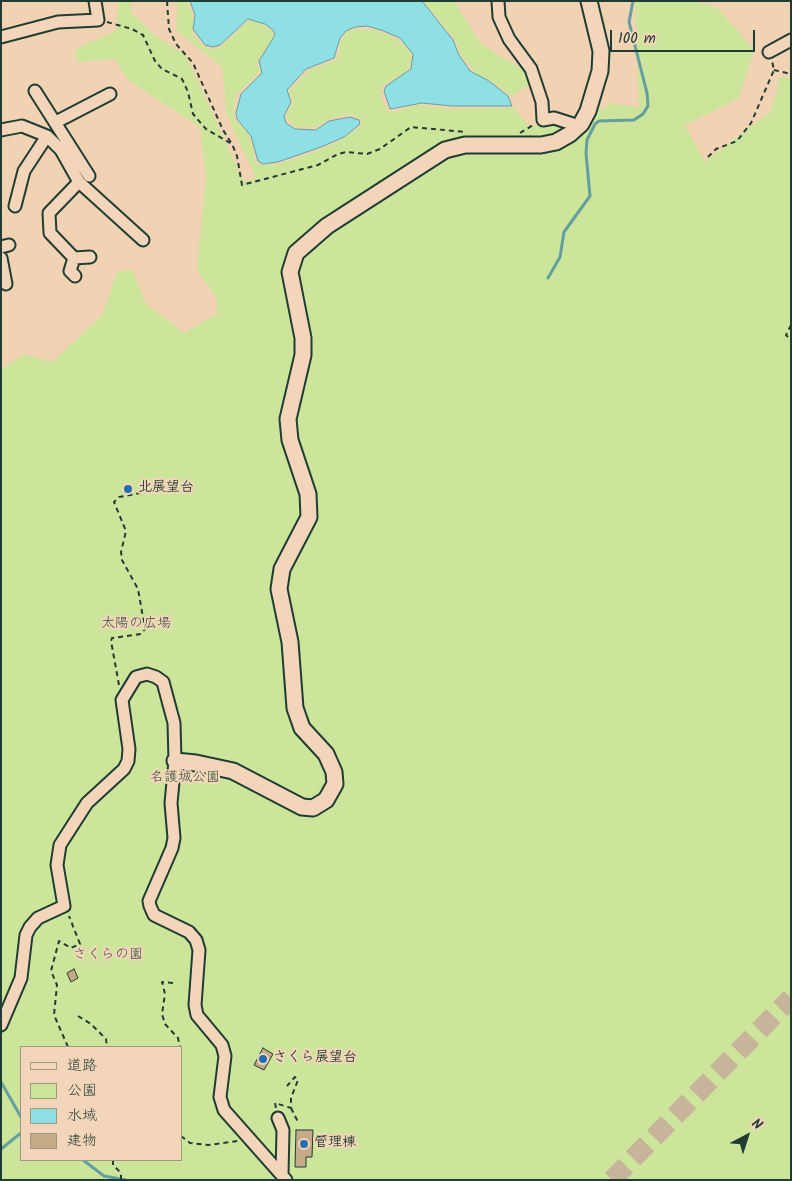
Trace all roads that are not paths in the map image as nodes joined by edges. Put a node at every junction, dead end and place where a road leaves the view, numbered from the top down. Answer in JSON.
{"nodes":[{"id":1,"x":95,"y":1,"type":"edge"},
{"id":2,"x":498,"y":1,"type":"edge"},
{"id":3,"x":589,"y":1,"type":"edge"},
{"id":4,"x":1,"y":37,"type":"edge"},
{"id":5,"x":791,"y":40,"type":"edge"},
{"id":6,"x":769,"y":52,"type":"road end"},
{"id":7,"x":35,"y":91,"type":"dead end"},
{"id":8,"x":110,"y":94,"type":"dead end"},
{"id":9,"x":56,"y":122,"type":"junction"},
{"id":10,"x":579,"y":126,"type":"junction"},
{"id":11,"x":1,"y":130,"type":"edge"},
{"id":12,"x":48,"y":136,"type":"junction"},
{"id":13,"x":72,"y":149,"type":"junction"},
{"id":14,"x":89,"y":176,"type":"dead end"},
{"id":15,"x":79,"y":182,"type":"junction"},
{"id":16,"x":15,"y":206,"type":"dead end"},
{"id":17,"x":143,"y":240,"type":"dead end"},
{"id":18,"x":90,"y":257,"type":"dead end"},
{"id":19,"x":1,"y":258,"type":"edge"},
{"id":20,"x":74,"y":258,"type":"junction"},
{"id":21,"x":75,"y":276,"type":"dead end"},
{"id":22,"x":6,"y":284,"type":"dead end"},
{"id":23,"x":175,"y":761,"type":"junction"},
{"id":24,"x":1,"y":1025,"type":"edge"},
{"id":25,"x":278,"y":1118,"type":"road end"},
{"id":26,"x":284,"y":1177,"type":"edge"}],
"edges":[{"from":1,"to":4,"type":"street"},
{"from":2,"to":10,"type":"street"},
{"from":3,"to":10,"type":"street"},
{"from":5,"to":6,"type":"street"},
{"from":7,"to":9,"type":"street"},
{"from":8,"to":9,"type":"street"},
{"from":9,"to":13,"type":"street"},
{"from":10,"to":23,"type":"street"},
{"from":11,"to":12,"type":"street"},
{"from":12,"to":13,"type":"street"},
{"from":12,"to":16,"type":"street"},
{"from":13,"to":14,"type":"street"},
{"from":13,"to":15,"type":"street"},
{"from":15,"to":17,"type":"street"},
{"from":15,"to":20,"type":"street"},
{"from":18,"to":20,"type":"street"},
{"from":19,"to":22,"type":"street"},
{"from":20,"to":21,"type":"street"},
{"from":23,"to":24,"type":"street"},
{"from":23,"to":26,"type":"street"},
{"from":25,"to":26,"type":"street"}]}
